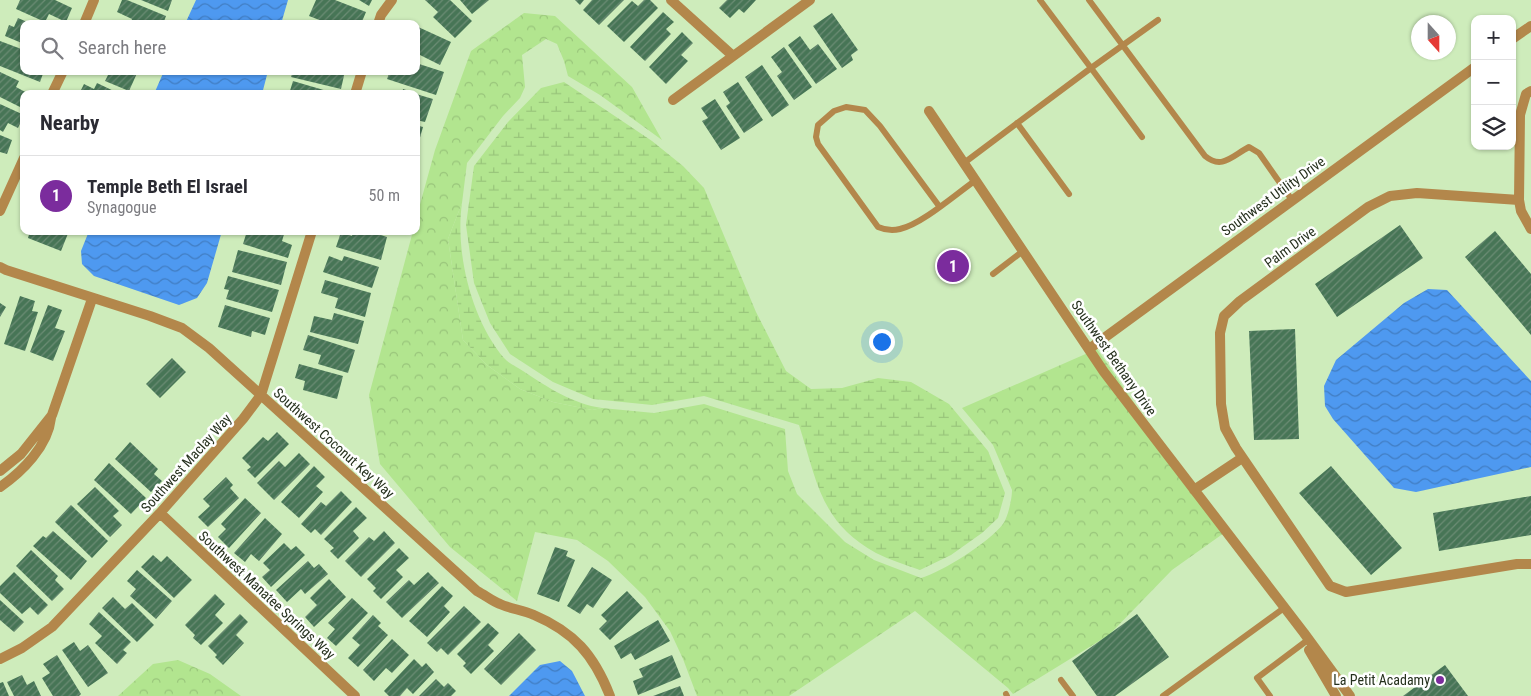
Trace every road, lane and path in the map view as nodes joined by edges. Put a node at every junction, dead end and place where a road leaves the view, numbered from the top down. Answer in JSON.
{"nodes":[{"id":1,"x":94,"y":0,"type":"edge"},
{"id":2,"x":392,"y":0,"type":"edge"},
{"id":3,"x":672,"y":0,"type":"edge"},
{"id":4,"x":810,"y":0,"type":"edge"},
{"id":5,"x":1040,"y":0,"type":"edge"},
{"id":6,"x":1089,"y":0,"type":"edge"},
{"id":7,"x":86,"y":20,"type":"edge"},
{"id":8,"x":379,"y":20,"type":"edge"},
{"id":9,"x":1158,"y":20,"type":"dead end"},
{"id":10,"x":1531,"y":26,"type":"edge"},
{"id":11,"x":1516,"y":36,"type":"edge"},
{"id":12,"x":1123,"y":45,"type":"junction"},
{"id":13,"x":733,"y":56,"type":"junction"},
{"id":14,"x":1091,"y":68,"type":"junction"},
{"id":15,"x":1471,"y":70,"type":"edge"},
{"id":16,"x":60,"y":75,"type":"edge"},
{"id":17,"x":361,"y":75,"type":"edge"},
{"id":18,"x":54,"y":90,"type":"edge"},
{"id":19,"x":356,"y":90,"type":"edge"},
{"id":20,"x":1531,"y":91,"type":"edge"},
{"id":21,"x":672,"y":100,"type":"dead end"},
{"id":22,"x":929,"y":111,"type":"dead end"},
{"id":23,"x":1017,"y":123,"type":"junction"},
{"id":24,"x":1142,"y":137,"type":"dead end"},
{"id":25,"x":964,"y":163,"type":"junction"},
{"id":26,"x":20,"y":167,"type":"edge"},
{"id":27,"x":976,"y":180,"type":"junction"},
{"id":28,"x":1069,"y":194,"type":"dead end"},
{"id":29,"x":1292,"y":200,"type":"junction"},
{"id":30,"x":1518,"y":200,"type":"junction"},
{"id":31,"x":939,"y":206,"type":"junction"},
{"id":32,"x":0,"y":211,"type":"edge"},
{"id":33,"x":1531,"y":229,"type":"edge"},
{"id":34,"x":311,"y":235,"type":"edge"},
{"id":35,"x":1023,"y":251,"type":"junction"},
{"id":36,"x":0,"y":267,"type":"edge"},
{"id":37,"x":993,"y":274,"type":"dead end"},
{"id":38,"x":92,"y":299,"type":"junction"},
{"id":39,"x":1089,"y":349,"type":"junction"},
{"id":40,"x":261,"y":395,"type":"junction"},
{"id":41,"x":52,"y":415,"type":"junction"},
{"id":42,"x":1242,"y":458,"type":"junction"},
{"id":43,"x":0,"y":471,"type":"edge"},
{"id":44,"x":0,"y":487,"type":"edge"},
{"id":45,"x":1194,"y":490,"type":"junction"},
{"id":46,"x":160,"y":513,"type":"junction"},
{"id":47,"x":1531,"y":564,"type":"edge"},
{"id":48,"x":1286,"y":610,"type":"junction"},
{"id":49,"x":1305,"y":642,"type":"junction"},
{"id":50,"x":0,"y":658,"type":"edge"},
{"id":51,"x":1061,"y":680,"type":"dead end"},
{"id":52,"x":355,"y":696,"type":"edge"},
{"id":53,"x":610,"y":696,"type":"edge"},
{"id":54,"x":1073,"y":696,"type":"edge"},
{"id":55,"x":1163,"y":696,"type":"edge"},
{"id":56,"x":1270,"y":696,"type":"edge"},
{"id":57,"x":1336,"y":696,"type":"edge"},
{"id":58,"x":1350,"y":696,"type":"edge"}],
"edges":[{"from":1,"to":7,"type":"street"},
{"from":2,"to":8,"type":"street"},
{"from":3,"to":13,"type":"street"},
{"from":4,"to":13,"type":"street"},
{"from":5,"to":14,"type":"lane"},
{"from":6,"to":12,"type":"lane"},
{"from":9,"to":12,"type":"lane"},
{"from":10,"to":11,"type":"street"},
{"from":12,"to":14,"type":"lane"},
{"from":12,"to":29,"type":"lane"},
{"from":13,"to":21,"type":"street"},
{"from":14,"to":23,"type":"lane"},
{"from":14,"to":24,"type":"lane"},
{"from":15,"to":29,"type":"street","name":"Southwest Utility Drive"},
{"from":16,"to":18,"type":"street"},
{"from":17,"to":19,"type":"street"},
{"from":20,"to":30,"type":"street"},
{"from":22,"to":25,"type":"street","name":"Southwest Bethany Drive"},
{"from":23,"to":25,"type":"lane"},
{"from":23,"to":28,"type":"lane"},
{"from":25,"to":27,"type":"street","name":"Southwest Bethany Drive"},
{"from":26,"to":32,"type":"street"},
{"from":27,"to":31,"type":"lane"},
{"from":27,"to":35,"type":"street","name":"Southwest Bethany Drive"},
{"from":29,"to":39,"type":"street","name":"Southwest Utility Drive"},
{"from":30,"to":33,"type":"street"},
{"from":30,"to":42,"type":"street","name":"Palm Drive"},
{"from":31,"to":31,"type":"lane"},
{"from":34,"to":40,"type":"street","name":"Southwest Maclay Way"},
{"from":35,"to":37,"type":"lane"},
{"from":35,"to":39,"type":"street","name":"Southwest Bethany Drive"},
{"from":36,"to":38,"type":"street","name":"Southwest Coconut Key Way"},
{"from":38,"to":40,"type":"street","name":"Southwest Coconut Key Way"},
{"from":38,"to":41,"type":"street"},
{"from":39,"to":45,"type":"street","name":"Southwest Bethany Drive"},
{"from":40,"to":46,"type":"street","name":"Southwest Maclay Way"},
{"from":40,"to":53,"type":"street","name":"Southwest Coconut Key Way"},
{"from":41,"to":43,"type":"street"},
{"from":41,"to":44,"type":"street"},
{"from":42,"to":45,"type":"street"},
{"from":42,"to":47,"type":"street","name":"Palm Drive"},
{"from":45,"to":48,"type":"street","name":"Southwest Bethany Drive"},
{"from":46,"to":50,"type":"street","name":"Southwest Maclay Way"},
{"from":46,"to":52,"type":"street","name":"Southwest Manatee Springs Way"},
{"from":48,"to":49,"type":"street","name":"Southwest Bethany Drive"},
{"from":48,"to":55,"type":"lane"},
{"from":48,"to":58,"type":"street","name":"Southwest Bethany Drive"},
{"from":49,"to":56,"type":"lane"},
{"from":49,"to":57,"type":"street","name":"Southwest Bethany Drive"},
{"from":51,"to":54,"type":"lane"}]}
